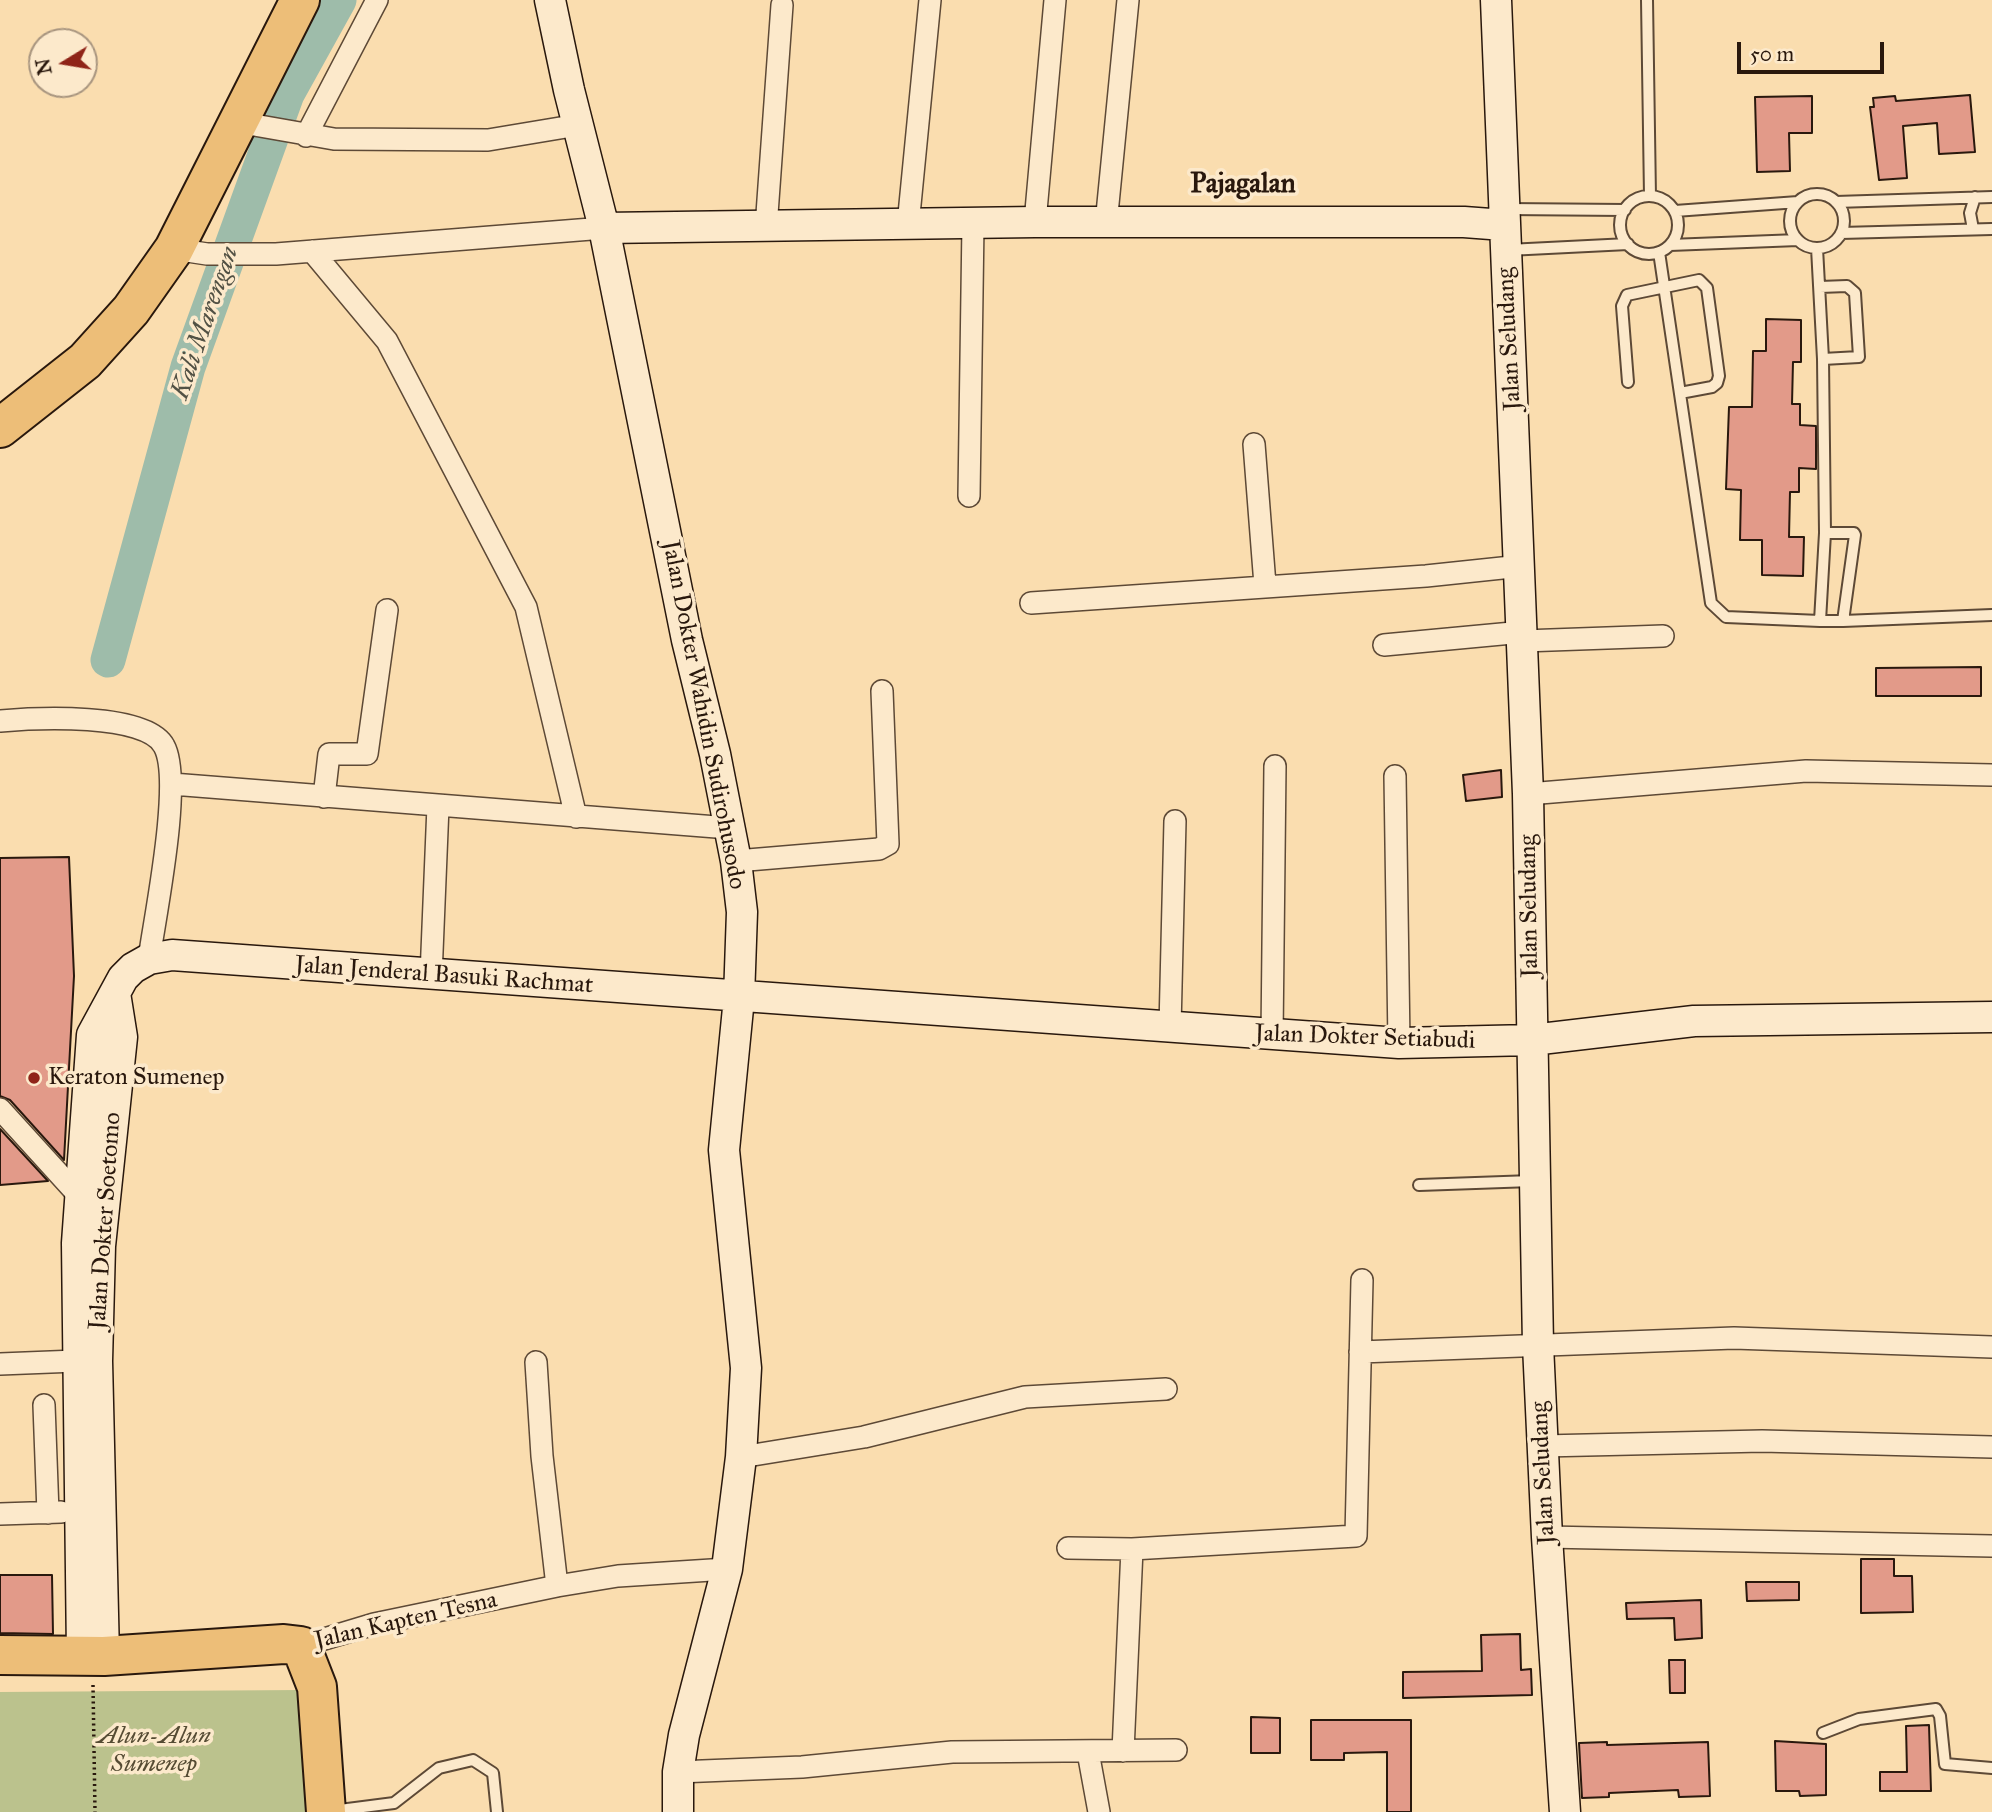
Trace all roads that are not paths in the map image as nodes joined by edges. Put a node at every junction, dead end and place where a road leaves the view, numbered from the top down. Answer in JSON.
{"nodes":[{"id":1,"x":300,"y":0,"type":"edge"},
{"id":2,"x":377,"y":0,"type":"edge"},
{"id":3,"x":550,"y":0,"type":"edge"},
{"id":4,"x":930,"y":0,"type":"edge"},
{"id":5,"x":1055,"y":0,"type":"edge"},
{"id":6,"x":1128,"y":0,"type":"edge"},
{"id":7,"x":1496,"y":0,"type":"edge"},
{"id":8,"x":1647,"y":0,"type":"edge"},
{"id":9,"x":782,"y":5,"type":"dead end"},
{"id":10,"x":578,"y":125,"type":"junction"},
{"id":11,"x":250,"y":126,"type":"junction"},
{"id":12,"x":306,"y":136,"type":"junction"},
{"id":13,"x":1650,"y":196,"type":"junction"},
{"id":14,"x":1975,"y":197,"type":"junction"},
{"id":15,"x":1992,"y":197,"type":"edge"},
{"id":16,"x":1798,"y":202,"type":"junction"},
{"id":17,"x":1836,"y":202,"type":"junction"},
{"id":18,"x":1625,"y":210,"type":"junction"},
{"id":19,"x":1675,"y":211,"type":"junction"},
{"id":20,"x":1035,"y":222,"type":"junction"},
{"id":21,"x":972,"y":224,"type":"junction"},
{"id":22,"x":1106,"y":224,"type":"junction"},
{"id":23,"x":908,"y":225,"type":"junction"},
{"id":24,"x":604,"y":228,"type":"junction"},
{"id":25,"x":766,"y":228,"type":"junction"},
{"id":26,"x":1504,"y":228,"type":"junction"},
{"id":27,"x":1973,"y":229,"type":"junction"},
{"id":28,"x":1992,"y":229,"type":"edge"},
{"id":29,"x":1841,"y":233,"type":"junction"},
{"id":30,"x":1798,"y":240,"type":"junction"},
{"id":31,"x":1628,"y":244,"type":"junction"},
{"id":32,"x":1670,"y":245,"type":"junction"},
{"id":33,"x":1817,"y":248,"type":"junction"},
{"id":34,"x":312,"y":251,"type":"junction"},
{"id":35,"x":191,"y":252,"type":"junction"},
{"id":36,"x":1659,"y":252,"type":"junction"},
{"id":37,"x":1664,"y":287,"type":"junction"},
{"id":38,"x":1820,"y":287,"type":"junction"},
{"id":39,"x":1823,"y":359,"type":"junction"},
{"id":40,"x":1628,"y":382,"type":"dead end"},
{"id":41,"x":1680,"y":393,"type":"junction"},
{"id":42,"x":0,"y":428,"type":"edge"},
{"id":43,"x":1254,"y":444,"type":"dead end"},
{"id":44,"x":969,"y":496,"type":"dead end"},
{"id":45,"x":1825,"y":533,"type":"junction"},
{"id":46,"x":1521,"y":566,"type":"junction"},
{"id":47,"x":1265,"y":585,"type":"junction"},
{"id":48,"x":1031,"y":603,"type":"dead end"},
{"id":49,"x":387,"y":610,"type":"dead end"},
{"id":50,"x":1992,"y":615,"type":"edge"},
{"id":51,"x":1820,"y":621,"type":"junction"},
{"id":52,"x":1843,"y":621,"type":"junction"},
{"id":53,"x":1523,"y":636,"type":"junction"},
{"id":54,"x":1663,"y":636,"type":"dead end"},
{"id":55,"x":1384,"y":645,"type":"dead end"},
{"id":56,"x":881,"y":691,"type":"dead end"},
{"id":57,"x":0,"y":721,"type":"edge"},
{"id":58,"x":1275,"y":766,"type":"dead end"},
{"id":59,"x":1992,"y":775,"type":"edge"},
{"id":60,"x":1395,"y":776,"type":"dead end"},
{"id":61,"x":172,"y":784,"type":"junction"},
{"id":62,"x":1528,"y":794,"type":"junction"},
{"id":63,"x":324,"y":797,"type":"junction"},
{"id":64,"x":438,"y":806,"type":"junction"},
{"id":65,"x":576,"y":817,"type":"junction"},
{"id":66,"x":1175,"y":821,"type":"dead end"},
{"id":67,"x":729,"y":828,"type":"junction"},
{"id":68,"x":736,"y":861,"type":"junction"},
{"id":69,"x":149,"y":959,"type":"junction"},
{"id":70,"x":431,"y":976,"type":"junction"},
{"id":71,"x":739,"y":998,"type":"junction"},
{"id":72,"x":1992,"y":1017,"type":"edge"},
{"id":73,"x":1170,"y":1027,"type":"junction"},
{"id":74,"x":1272,"y":1036,"type":"junction"},
{"id":75,"x":1532,"y":1040,"type":"junction"},
{"id":76,"x":1399,"y":1043,"type":"junction"},
{"id":77,"x":0,"y":1109,"type":"edge"},
{"id":78,"x":1535,"y":1181,"type":"junction"},
{"id":79,"x":1419,"y":1185,"type":"dead end"},
{"id":80,"x":92,"y":1198,"type":"junction"},
{"id":81,"x":1362,"y":1280,"type":"dead end"},
{"id":82,"x":1538,"y":1345,"type":"junction"},
{"id":83,"x":1992,"y":1347,"type":"edge"},
{"id":84,"x":1360,"y":1352,"type":"junction"},
{"id":85,"x":87,"y":1361,"type":"junction"},
{"id":86,"x":536,"y":1362,"type":"dead end"},
{"id":87,"x":0,"y":1364,"type":"edge"},
{"id":88,"x":1166,"y":1389,"type":"dead end"},
{"id":89,"x":44,"y":1405,"type":"dead end"},
{"id":90,"x":1543,"y":1446,"type":"junction"},
{"id":91,"x":1992,"y":1447,"type":"edge"},
{"id":92,"x":740,"y":1457,"type":"junction"},
{"id":93,"x":90,"y":1512,"type":"junction"},
{"id":94,"x":48,"y":1513,"type":"junction"},
{"id":95,"x":0,"y":1514,"type":"edge"},
{"id":96,"x":1547,"y":1537,"type":"junction"},
{"id":97,"x":1992,"y":1546,"type":"edge"},
{"id":98,"x":1068,"y":1548,"type":"dead end"},
{"id":99,"x":1132,"y":1549,"type":"junction"},
{"id":100,"x":727,"y":1569,"type":"junction"},
{"id":101,"x":557,"y":1586,"type":"junction"},
{"id":102,"x":301,"y":1646,"type":"junction"},
{"id":103,"x":0,"y":1655,"type":"edge"},
{"id":104,"x":93,"y":1656,"type":"junction"},
{"id":105,"x":1823,"y":1734,"type":"dead end"},
{"id":106,"x":1176,"y":1750,"type":"dead end"},
{"id":107,"x":1123,"y":1751,"type":"junction"},
{"id":108,"x":1088,"y":1752,"type":"junction"},
{"id":109,"x":1992,"y":1768,"type":"edge"},
{"id":110,"x":678,"y":1772,"type":"junction"},
{"id":111,"x":326,"y":1812,"type":"edge"},
{"id":112,"x":497,"y":1812,"type":"edge"},
{"id":113,"x":678,"y":1812,"type":"edge"},
{"id":114,"x":1099,"y":1812,"type":"edge"},
{"id":115,"x":1565,"y":1812,"type":"edge"}],
"edges":[{"from":1,"to":11,"type":"highway"},
{"from":2,"to":12,"type":"street"},
{"from":3,"to":10,"type":"street","name":"Jalan Dokter Wahidin Sudirohusodo"},
{"from":4,"to":23,"type":"street"},
{"from":5,"to":20,"type":"street"},
{"from":6,"to":22,"type":"street"},
{"from":7,"to":26,"type":"street","name":"Jalan Seludang"},
{"from":8,"to":13,"type":"lane"},
{"from":9,"to":25,"type":"street"},
{"from":10,"to":12,"type":"street"},
{"from":10,"to":24,"type":"street","name":"Jalan Dokter Wahidin Sudirohusodo"},
{"from":11,"to":12,"type":"street"},
{"from":11,"to":35,"type":"highway"},
{"from":13,"to":18,"type":"lane"},
{"from":13,"to":19,"type":"lane"},
{"from":14,"to":15,"type":"lane"},
{"from":14,"to":17,"type":"lane"},
{"from":14,"to":27,"type":"lane"},
{"from":16,"to":17,"type":"lane"},
{"from":16,"to":19,"type":"lane"},
{"from":16,"to":30,"type":"lane"},
{"from":17,"to":29,"type":"lane"},
{"from":18,"to":26,"type":"lane"},
{"from":18,"to":31,"type":"lane"},
{"from":19,"to":32,"type":"lane"},
{"from":20,"to":21,"type":"street"},
{"from":20,"to":22,"type":"street"},
{"from":21,"to":23,"type":"street"},
{"from":21,"to":44,"type":"street"},
{"from":22,"to":26,"type":"street"},
{"from":23,"to":25,"type":"street"},
{"from":24,"to":25,"type":"street"},
{"from":24,"to":34,"type":"street"},
{"from":24,"to":67,"type":"street","name":"Jalan Dokter Wahidin Sudirohusodo"},
{"from":26,"to":31,"type":"lane"},
{"from":26,"to":46,"type":"street","name":"Jalan Seludang"},
{"from":27,"to":28,"type":"lane"},
{"from":27,"to":29,"type":"lane"},
{"from":29,"to":33,"type":"lane"},
{"from":30,"to":32,"type":"lane"},
{"from":30,"to":33,"type":"lane"},
{"from":31,"to":36,"type":"lane"},
{"from":32,"to":36,"type":"lane"},
{"from":33,"to":38,"type":"lane"},
{"from":34,"to":35,"type":"street"},
{"from":34,"to":65,"type":"street"},
{"from":35,"to":42,"type":"highway"},
{"from":36,"to":37,"type":"lane"},
{"from":37,"to":40,"type":"lane"},
{"from":37,"to":41,"type":"lane"},
{"from":37,"to":41,"type":"lane"},
{"from":38,"to":39,"type":"lane"},
{"from":38,"to":39,"type":"lane"},
{"from":39,"to":45,"type":"lane"},
{"from":41,"to":51,"type":"lane"},
{"from":43,"to":47,"type":"street"},
{"from":45,"to":51,"type":"lane"},
{"from":45,"to":52,"type":"lane"},
{"from":46,"to":47,"type":"street"},
{"from":46,"to":53,"type":"street","name":"Jalan Seludang"},
{"from":47,"to":48,"type":"street"},
{"from":49,"to":63,"type":"street"},
{"from":50,"to":52,"type":"lane"},
{"from":51,"to":52,"type":"lane"},
{"from":53,"to":54,"type":"street"},
{"from":53,"to":55,"type":"street"},
{"from":53,"to":62,"type":"street","name":"Jalan Seludang"},
{"from":56,"to":68,"type":"street"},
{"from":57,"to":61,"type":"street"},
{"from":58,"to":74,"type":"street"},
{"from":59,"to":62,"type":"street"},
{"from":60,"to":76,"type":"street"},
{"from":61,"to":63,"type":"street"},
{"from":61,"to":69,"type":"street"},
{"from":62,"to":75,"type":"street","name":"Jalan Seludang"},
{"from":63,"to":64,"type":"street"},
{"from":64,"to":65,"type":"street"},
{"from":64,"to":70,"type":"street"},
{"from":65,"to":67,"type":"street"},
{"from":66,"to":73,"type":"street"},
{"from":67,"to":68,"type":"street","name":"Jalan Dokter Wahidin Sudirohusodo"},
{"from":68,"to":71,"type":"street","name":"Jalan Dokter Wahidin Sudirohusodo"},
{"from":69,"to":70,"type":"street","name":"Jalan Jenderal Basuki Rachmat"},
{"from":69,"to":80,"type":"street","name":"Jalan Dokter Soetomo"},
{"from":70,"to":71,"type":"street","name":"Jalan Jenderal Basuki Rachmat"},
{"from":71,"to":73,"type":"street","name":"Jalan Dokter Setiabudi"},
{"from":71,"to":92,"type":"street","name":"Jalan Dokter Wahidin Sudirohusodo"},
{"from":72,"to":75,"type":"street","name":"Jalan Dokter Setiabudi"},
{"from":73,"to":74,"type":"street","name":"Jalan Dokter Setiabudi"},
{"from":74,"to":76,"type":"street","name":"Jalan Dokter Setiabudi"},
{"from":75,"to":76,"type":"street","name":"Jalan Dokter Setiabudi"},
{"from":75,"to":78,"type":"street","name":"Jalan Seludang"},
{"from":77,"to":80,"type":"street"},
{"from":78,"to":79,"type":"lane"},
{"from":78,"to":82,"type":"street","name":"Jalan Seludang"},
{"from":80,"to":85,"type":"street","name":"Jalan Dokter Soetomo"},
{"from":81,"to":84,"type":"street"},
{"from":82,"to":83,"type":"street"},
{"from":82,"to":84,"type":"street"},
{"from":82,"to":90,"type":"street","name":"Jalan Seludang"},
{"from":84,"to":99,"type":"street"},
{"from":85,"to":87,"type":"street"},
{"from":85,"to":93,"type":"street","name":"Jalan Dokter Soetomo"},
{"from":86,"to":101,"type":"street"},
{"from":88,"to":92,"type":"street"},
{"from":89,"to":94,"type":"street"},
{"from":90,"to":91,"type":"street"},
{"from":90,"to":96,"type":"street","name":"Jalan Seludang"},
{"from":92,"to":100,"type":"street","name":"Jalan Dokter Wahidin Sudirohusodo"},
{"from":93,"to":94,"type":"street"},
{"from":93,"to":104,"type":"street","name":"Jalan Dokter Soetomo"},
{"from":94,"to":95,"type":"street"},
{"from":96,"to":97,"type":"street"},
{"from":96,"to":115,"type":"street","name":"Jalan Seludang"},
{"from":98,"to":99,"type":"street"},
{"from":99,"to":107,"type":"street"},
{"from":100,"to":101,"type":"street","name":"Jalan Kapten Tesna"},
{"from":100,"to":110,"type":"street","name":"Jalan Dokter Wahidin Sudirohusodo"},
{"from":101,"to":102,"type":"street","name":"Jalan Kapten Tesna"},
{"from":102,"to":104,"type":"highway","name":"Jalan Kapten Tesna"},
{"from":102,"to":111,"type":"highway"},
{"from":103,"to":104,"type":"highway","name":"Jalan Kapten Tesna"},
{"from":105,"to":109,"type":"lane"},
{"from":106,"to":107,"type":"street"},
{"from":107,"to":108,"type":"street"},
{"from":108,"to":110,"type":"street"},
{"from":108,"to":114,"type":"street"},
{"from":110,"to":113,"type":"street","name":"Jalan Dokter Wahidin Sudirohusodo"},
{"from":111,"to":112,"type":"lane"}]}
